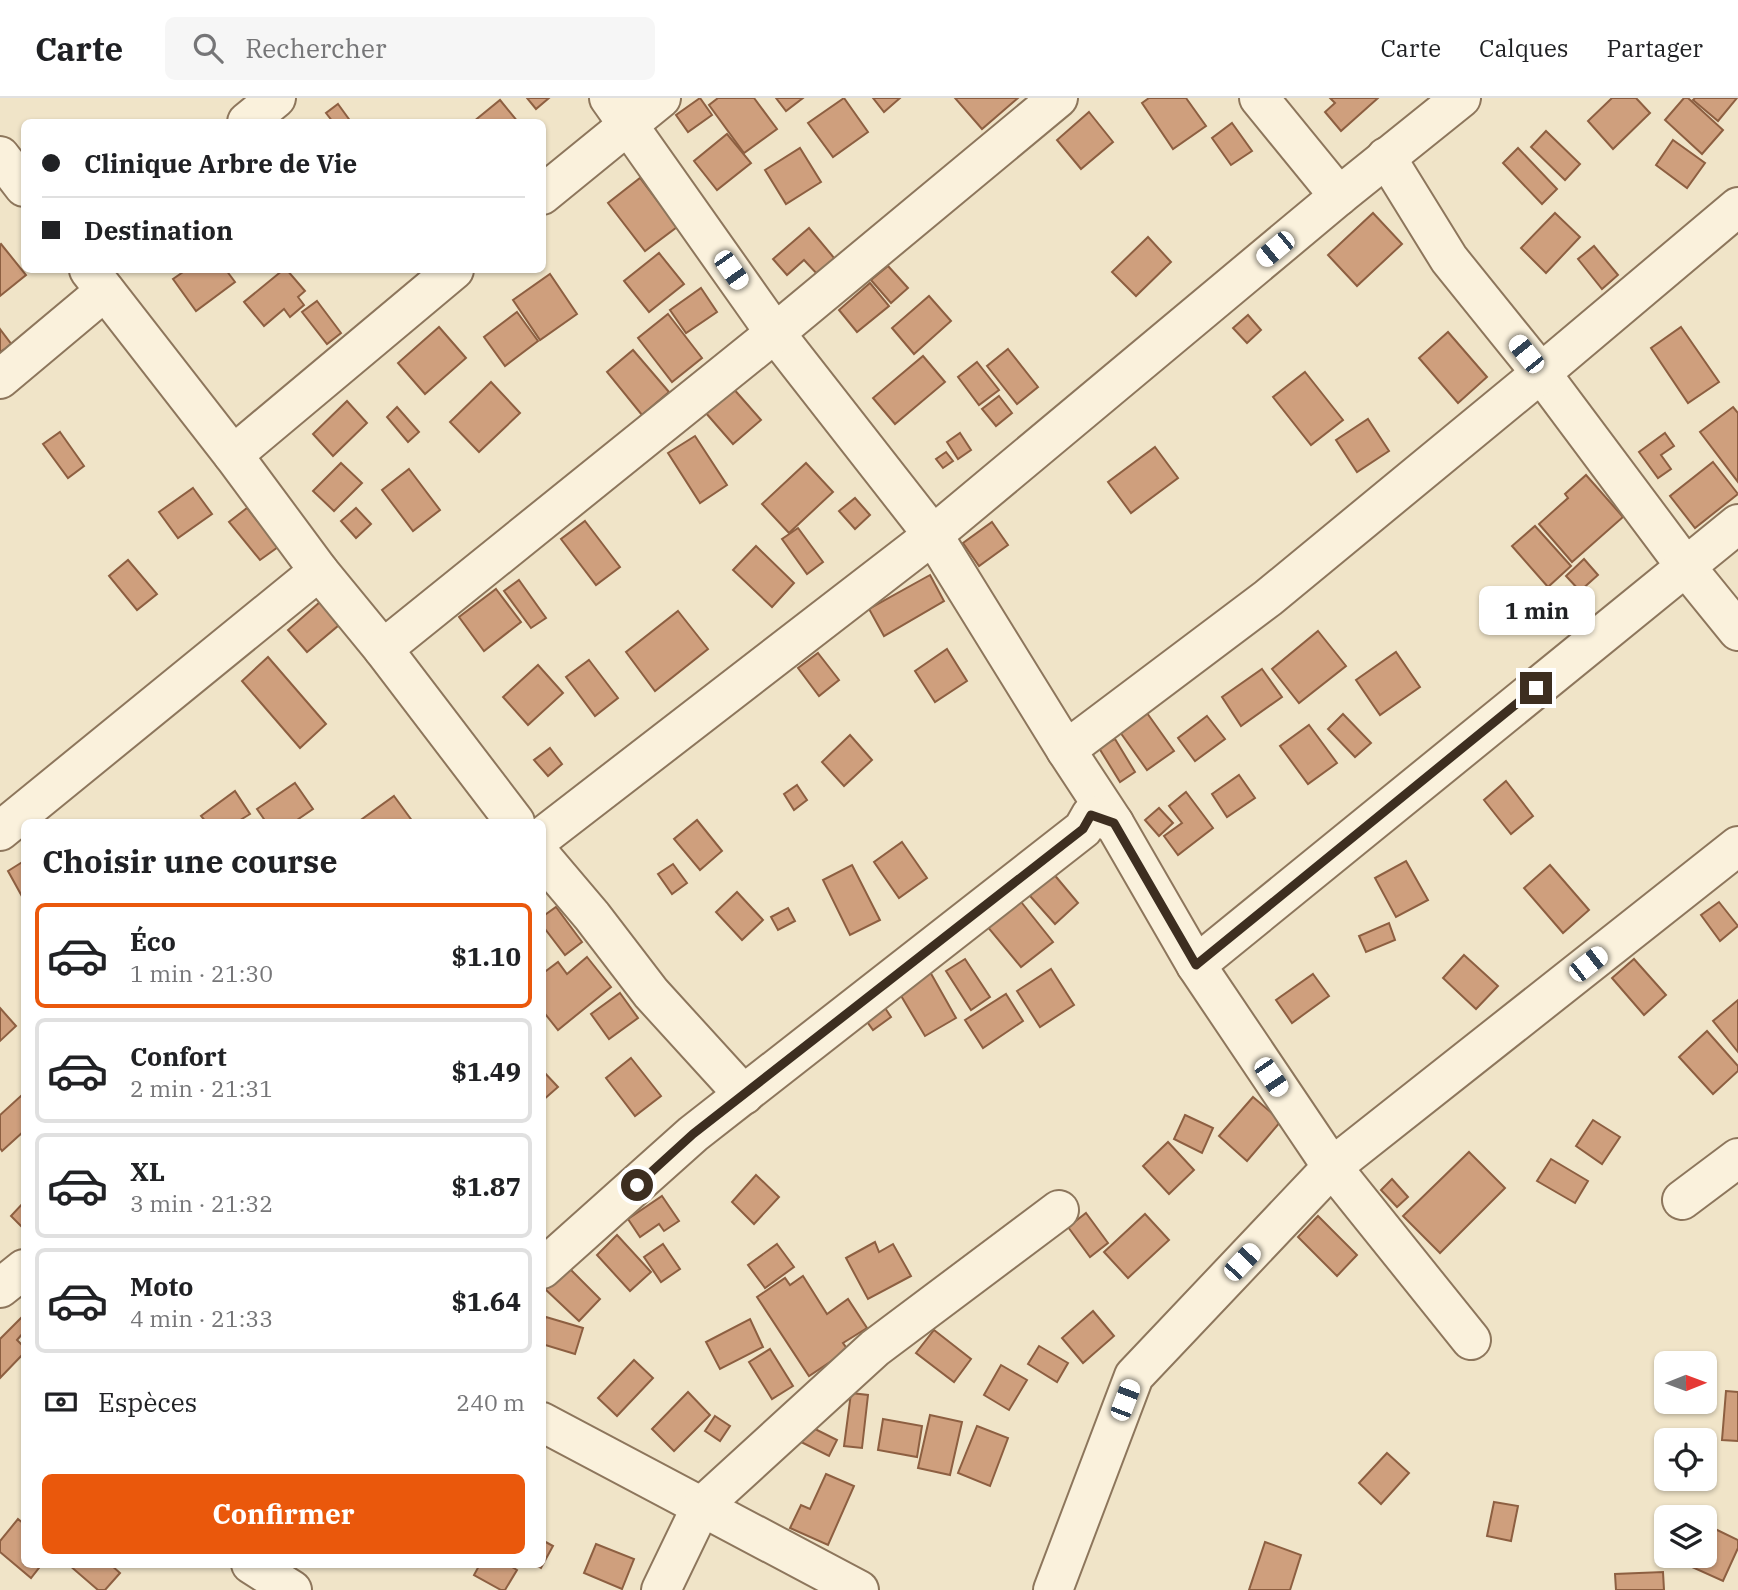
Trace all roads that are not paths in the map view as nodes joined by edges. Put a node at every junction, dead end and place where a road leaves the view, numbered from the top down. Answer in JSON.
{"nodes":[{"id":1,"x":276,"y":98,"type":"edge"},
{"id":2,"x":661,"y":98,"type":"edge"},
{"id":3,"x":1058,"y":98,"type":"edge"},
{"id":4,"x":1259,"y":98,"type":"edge"},
{"id":5,"x":1461,"y":98,"type":"edge"},
{"id":6,"x":618,"y":111,"type":"edge"},
{"id":7,"x":251,"y":119,"type":"edge"},
{"id":8,"x":0,"y":156,"type":"edge"},
{"id":9,"x":1386,"y":158,"type":"junction"},
{"id":10,"x":21,"y":183,"type":"edge"},
{"id":11,"x":546,"y":191,"type":"edge"},
{"id":12,"x":1339,"y":196,"type":"junction"},
{"id":13,"x":1738,"y":207,"type":"edge"},
{"id":14,"x":450,"y":273,"type":"edge"},
{"id":15,"x":97,"y":280,"type":"edge"},
{"id":16,"x":775,"y":332,"type":"junction"},
{"id":17,"x":1541,"y":373,"type":"junction"},
{"id":18,"x":0,"y":379,"type":"edge"},
{"id":19,"x":233,"y":455,"type":"junction"},
{"id":20,"x":1738,"y":524,"type":"edge"},
{"id":21,"x":933,"y":535,"type":"junction"},
{"id":22,"x":1686,"y":567,"type":"junction"},
{"id":23,"x":319,"y":571,"type":"junction"},
{"id":24,"x":1738,"y":631,"type":"edge"},
{"id":25,"x":383,"y":649,"type":"junction"},
{"id":26,"x":1066,"y":750,"type":"junction"},
{"id":27,"x":513,"y":819,"type":"edge"},
{"id":28,"x":1114,"y":823,"type":"junction"},
{"id":29,"x":0,"y":831,"type":"edge"},
{"id":30,"x":546,"y":834,"type":"edge"},
{"id":31,"x":1738,"y":846,"type":"edge"},
{"id":32,"x":546,"y":862,"type":"edge"},
{"id":33,"x":1196,"y":965,"type":"junction"},
{"id":34,"x":744,"y":1095,"type":"junction"},
{"id":35,"x":1738,"y":1158,"type":"edge"},
{"id":36,"x":1332,"y":1167,"type":"junction"},
{"id":37,"x":1682,"y":1200,"type":"dead end"},
{"id":38,"x":1059,"y":1210,"type":"dead end"},
{"id":39,"x":546,"y":1265,"type":"edge"},
{"id":40,"x":1471,"y":1340,"type":"dead end"},
{"id":41,"x":546,"y":1424,"type":"edge"},
{"id":42,"x":701,"y":1507,"type":"junction"},
{"id":43,"x":257,"y":1568,"type":"edge"},
{"id":44,"x":292,"y":1590,"type":"edge"},
{"id":45,"x":661,"y":1590,"type":"edge"},
{"id":46,"x":859,"y":1590,"type":"edge"},
{"id":47,"x":1054,"y":1590,"type":"edge"}],
"edges":[{"from":1,"to":7,"type":"street"},
{"from":2,"to":6,"type":"street"},
{"from":3,"to":16,"type":"street"},
{"from":4,"to":12,"type":"street"},
{"from":5,"to":9,"type":"street"},
{"from":6,"to":11,"type":"street"},
{"from":6,"to":16,"type":"street"},
{"from":8,"to":10,"type":"street"},
{"from":9,"to":12,"type":"street"},
{"from":9,"to":17,"type":"street"},
{"from":12,"to":21,"type":"street"},
{"from":13,"to":17,"type":"street"},
{"from":14,"to":19,"type":"street"},
{"from":15,"to":18,"type":"street"},
{"from":15,"to":19,"type":"street"},
{"from":16,"to":21,"type":"street"},
{"from":16,"to":25,"type":"street"},
{"from":17,"to":22,"type":"street"},
{"from":17,"to":26,"type":"street"},
{"from":19,"to":23,"type":"street"},
{"from":20,"to":22,"type":"street"},
{"from":21,"to":26,"type":"street"},
{"from":21,"to":30,"type":"street"},
{"from":22,"to":24,"type":"street"},
{"from":22,"to":33,"type":"street"},
{"from":23,"to":25,"type":"street"},
{"from":23,"to":29,"type":"street"},
{"from":25,"to":27,"type":"street"},
{"from":26,"to":28,"type":"street"},
{"from":28,"to":33,"type":"street"},
{"from":28,"to":34,"type":"street"},
{"from":31,"to":36,"type":"street"},
{"from":32,"to":34,"type":"street"},
{"from":33,"to":36,"type":"street"},
{"from":34,"to":39,"type":"street"},
{"from":35,"to":37,"type":"street"},
{"from":36,"to":40,"type":"street"},
{"from":36,"to":47,"type":"street"},
{"from":38,"to":42,"type":"street"},
{"from":41,"to":42,"type":"street"},
{"from":42,"to":45,"type":"street"},
{"from":42,"to":46,"type":"street"},
{"from":43,"to":44,"type":"street"}]}
